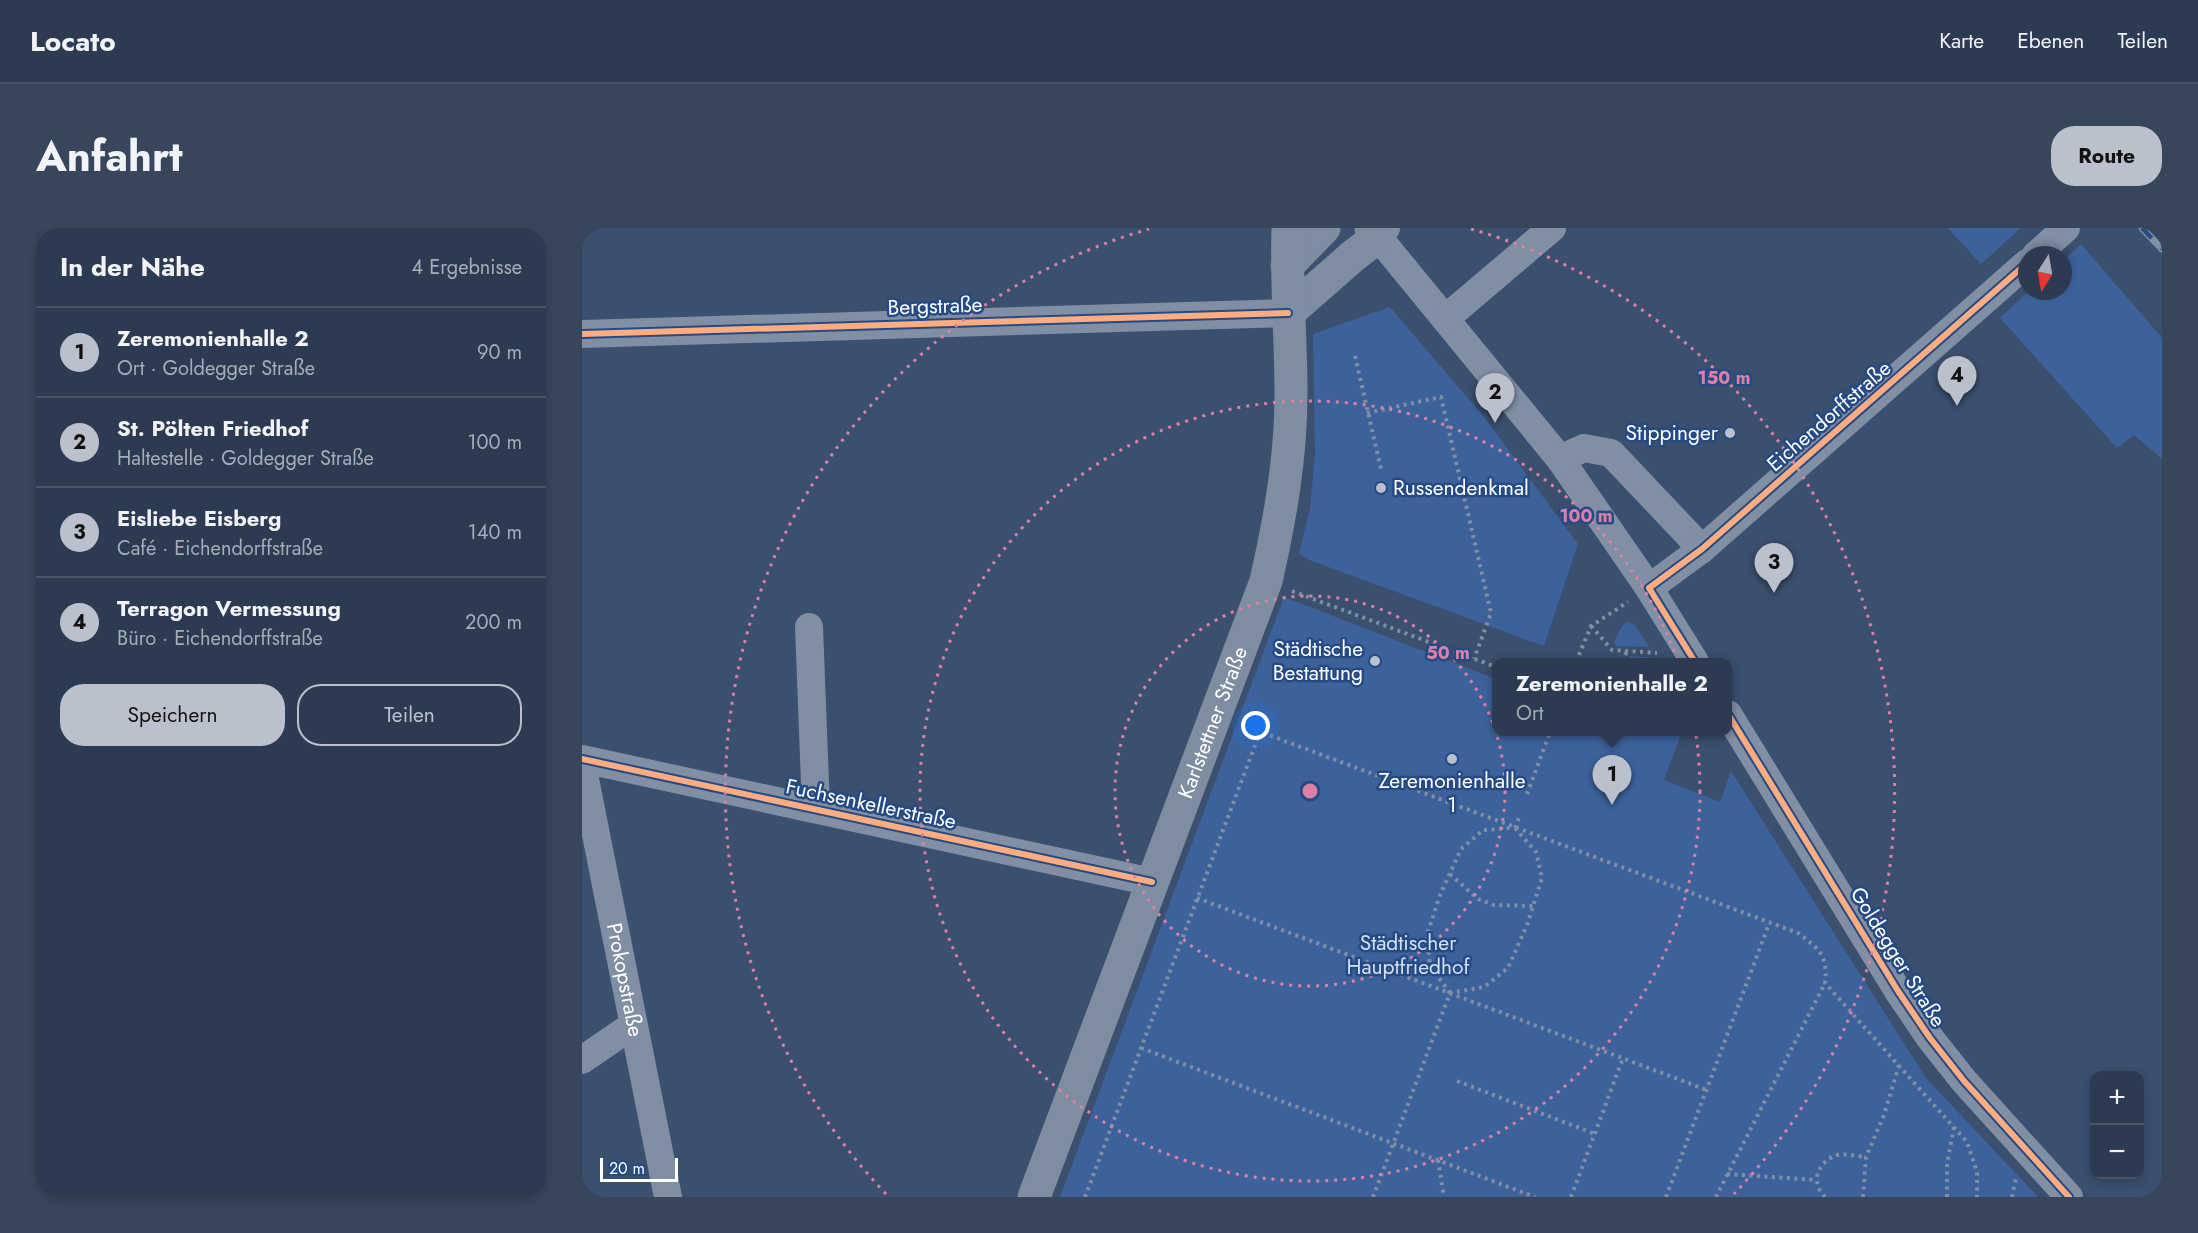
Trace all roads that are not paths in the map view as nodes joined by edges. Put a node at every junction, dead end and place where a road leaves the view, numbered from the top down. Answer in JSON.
{"nodes":[{"id":1,"x":1288,"y":228,"type":"edge"},
{"id":2,"x":1324,"y":228,"type":"edge"},
{"id":3,"x":1552,"y":228,"type":"edge"},
{"id":4,"x":2066,"y":228,"type":"edge"},
{"id":5,"x":1379,"y":231,"type":"edge"},
{"id":6,"x":2046,"y":246,"type":"edge"},
{"id":7,"x":1287,"y":266,"type":"junction"},
{"id":8,"x":2018,"y":271,"type":"edge"},
{"id":9,"x":1288,"y":313,"type":"junction"},
{"id":10,"x":1446,"y":318,"type":"junction"},
{"id":11,"x":582,"y":334,"type":"edge"},
{"id":12,"x":1560,"y":459,"type":"junction"},
{"id":13,"x":1702,"y":549,"type":"junction"},
{"id":14,"x":1648,"y":588,"type":"junction"},
{"id":15,"x":809,"y":627,"type":"dead end"},
{"id":16,"x":1688,"y":651,"type":"edge"},
{"id":17,"x":1732,"y":721,"type":"edge"},
{"id":18,"x":582,"y":759,"type":"edge"},
{"id":19,"x":582,"y":764,"type":"edge"},
{"id":20,"x":816,"y":809,"type":"junction"},
{"id":21,"x":1152,"y":882,"type":"junction"},
{"id":22,"x":633,"y":1025,"type":"junction"},
{"id":23,"x":582,"y":1060,"type":"edge"},
{"id":24,"x":668,"y":1197,"type":"edge"},
{"id":25,"x":1034,"y":1197,"type":"edge"},
{"id":26,"x":2069,"y":1197,"type":"edge"}],
"edges":[{"from":1,"to":7,"type":"main road","name":"Karlstettner Straße"},
{"from":2,"to":7,"type":"main road"},
{"from":3,"to":10,"type":"street"},
{"from":4,"to":6,"type":"street"},
{"from":5,"to":9,"type":"main road"},
{"from":5,"to":10,"type":"street"},
{"from":7,"to":9,"type":"main road","name":"Karlstettner Straße"},
{"from":8,"to":13,"type":"street","name":"Eichendorffstraße"},
{"from":9,"to":11,"type":"street","name":"Bergstraße"},
{"from":9,"to":21,"type":"main road","name":"Karlstettner Straße"},
{"from":10,"to":12,"type":"street"},
{"from":12,"to":13,"type":"street"},
{"from":12,"to":14,"type":"street"},
{"from":13,"to":14,"type":"street","name":"Eichendorffstraße"},
{"from":14,"to":16,"type":"street"},
{"from":15,"to":20,"type":"street","name":"Fuchsenkellerstraße"},
{"from":17,"to":26,"type":"street","name":"Goldegger Straße"},
{"from":18,"to":20,"type":"street","name":"Fuchsenkellerstraße"},
{"from":19,"to":22,"type":"street","name":"Prokopstraße"},
{"from":20,"to":21,"type":"street","name":"Fuchsenkellerstraße"},
{"from":21,"to":25,"type":"main road","name":"Karlstettner Straße"},
{"from":22,"to":23,"type":"street"},
{"from":22,"to":24,"type":"street","name":"Prokopstraße"}]}
